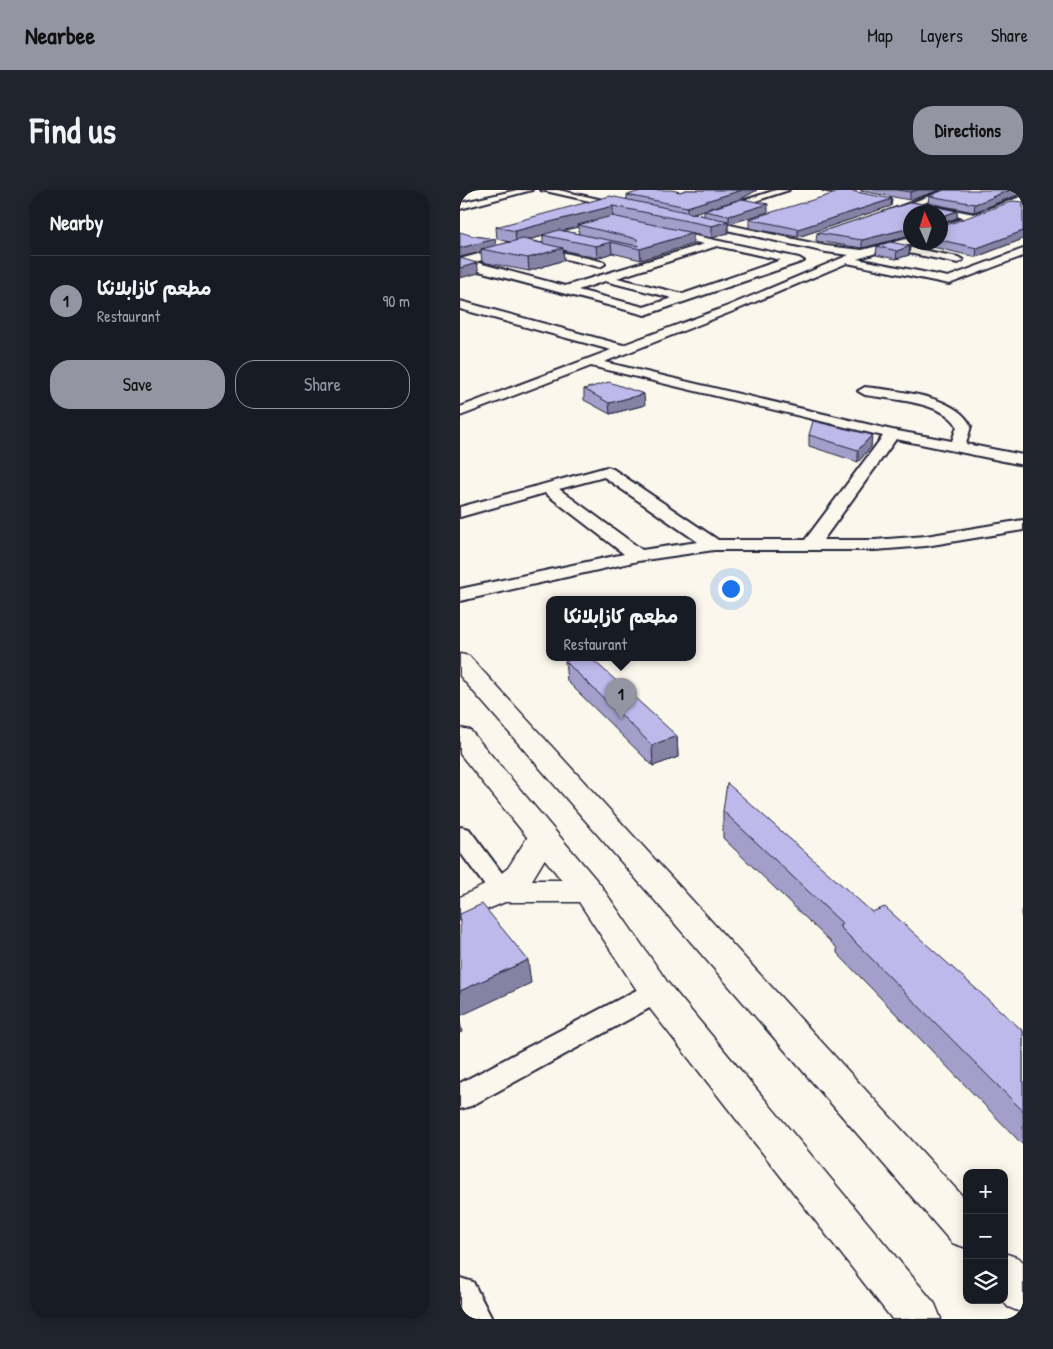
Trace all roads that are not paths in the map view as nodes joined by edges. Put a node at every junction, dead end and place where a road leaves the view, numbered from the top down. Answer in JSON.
{"nodes":[{"id":1,"x":528,"y":190,"type":"edge"},
{"id":2,"x":545,"y":190,"type":"edge"},
{"id":3,"x":785,"y":190,"type":"edge"},
{"id":4,"x":855,"y":190,"type":"edge"},
{"id":5,"x":955,"y":190,"type":"edge"},
{"id":6,"x":845,"y":193,"type":"junction"},
{"id":7,"x":826,"y":194,"type":"edge"},
{"id":8,"x":1023,"y":199,"type":"edge"},
{"id":9,"x":616,"y":204,"type":"junction"},
{"id":10,"x":912,"y":205,"type":"joint"},
{"id":11,"x":460,"y":206,"type":"edge"},
{"id":12,"x":634,"y":208,"type":"edge"},
{"id":13,"x":903,"y":208,"type":"edge"},
{"id":14,"x":598,"y":210,"type":"edge"},
{"id":15,"x":948,"y":212,"type":"edge"},
{"id":16,"x":877,"y":216,"type":"edge"},
{"id":17,"x":976,"y":217,"type":"junction"},
{"id":18,"x":617,"y":222,"type":"edge"},
{"id":19,"x":750,"y":222,"type":"edge"},
{"id":20,"x":948,"y":227,"type":"edge"},
{"id":21,"x":731,"y":228,"type":"junction"},
{"id":22,"x":652,"y":230,"type":"edge"},
{"id":23,"x":558,"y":236,"type":"junction"},
{"id":24,"x":815,"y":237,"type":"edge"},
{"id":25,"x":692,"y":238,"type":"junction"},
{"id":26,"x":576,"y":240,"type":"edge"},
{"id":27,"x":797,"y":242,"type":"junction"},
{"id":28,"x":903,"y":242,"type":"edge"},
{"id":29,"x":495,"y":243,"type":"edge"},
{"id":30,"x":669,"y":243,"type":"edge"},
{"id":31,"x":715,"y":243,"type":"junction"},
{"id":32,"x":886,"y":245,"type":"junction"},
{"id":33,"x":518,"y":247,"type":"junction"},
{"id":34,"x":1023,"y":252,"type":"edge"},
{"id":35,"x":862,"y":253,"type":"junction"},
{"id":36,"x":614,"y":260,"type":"dead end"},
{"id":37,"x":631,"y":260,"type":"edge"},
{"id":38,"x":846,"y":260,"type":"junction"},
{"id":39,"x":958,"y":260,"type":"dead end"},
{"id":40,"x":461,"y":262,"type":"edge"},
{"id":41,"x":600,"y":264,"type":"junction"},
{"id":42,"x":649,"y":264,"type":"junction"},
{"id":43,"x":557,"y":277,"type":"dead end"},
{"id":44,"x":608,"y":277,"type":"junction"},
{"id":45,"x":731,"y":282,"type":"junction"},
{"id":46,"x":538,"y":283,"type":"junction"},
{"id":47,"x":565,"y":290,"type":"junction"},
{"id":48,"x":772,"y":292,"type":"junction"},
{"id":49,"x":688,"y":298,"type":"junction"},
{"id":50,"x":460,"y":305,"type":"edge"},
{"id":51,"x":732,"y":308,"type":"junction"},
{"id":52,"x":623,"y":349,"type":"junction"},
{"id":53,"x":589,"y":362,"type":"junction"},
{"id":54,"x":865,"y":391,"type":"dead end"},
{"id":55,"x":460,"y":412,"type":"edge"},
{"id":56,"x":892,"y":434,"type":"junction"},
{"id":57,"x":957,"y":448,"type":"junction"},
{"id":58,"x":1023,"y":460,"type":"edge"},
{"id":59,"x":547,"y":487,"type":"junction"},
{"id":60,"x":460,"y":512,"type":"edge"},
{"id":61,"x":1023,"y":526,"type":"edge"},
{"id":62,"x":811,"y":544,"type":"junction"},
{"id":63,"x":714,"y":545,"type":"junction"},
{"id":64,"x":638,"y":556,"type":"junction"},
{"id":65,"x":460,"y":595,"type":"edge"},
{"id":66,"x":460,"y":661,"type":"edge"},
{"id":67,"x":460,"y":736,"type":"edge"},
{"id":68,"x":460,"y":836,"type":"edge"},
{"id":69,"x":543,"y":837,"type":"junction"},
{"id":70,"x":502,"y":891,"type":"junction"},
{"id":71,"x":588,"y":891,"type":"junction"},
{"id":72,"x":460,"y":910,"type":"edge"},
{"id":73,"x":656,"y":992,"type":"junction"},
{"id":74,"x":460,"y":1097,"type":"edge"},
{"id":75,"x":963,"y":1226,"type":"edge"},
{"id":76,"x":1008,"y":1276,"type":"edge"},
{"id":77,"x":1023,"y":1293,"type":"edge"},
{"id":78,"x":460,"y":1294,"type":"edge"},
{"id":79,"x":914,"y":1317,"type":"edge"},
{"id":80,"x":474,"y":1319,"type":"edge"}],
"edges":[{"from":1,"to":11,"type":"street"},
{"from":2,"to":9,"type":"street"},
{"from":3,"to":21,"type":"street"},
{"from":4,"to":6,"type":"street"},
{"from":5,"to":10,"type":"street"},
{"from":6,"to":7,"type":"street"},
{"from":6,"to":10,"type":"street"},
{"from":8,"to":17,"type":"street"},
{"from":9,"to":12,"type":"street"},
{"from":9,"to":14,"type":"street"},
{"from":13,"to":16,"type":"street"},
{"from":15,"to":17,"type":"street"},
{"from":17,"to":20,"type":"street"},
{"from":18,"to":23,"type":"street"},
{"from":19,"to":21,"type":"street"},
{"from":21,"to":25,"type":"street"},
{"from":21,"to":27,"type":"street"},
{"from":22,"to":25,"type":"street"},
{"from":23,"to":26,"type":"street"},
{"from":23,"to":33,"type":"street"},
{"from":24,"to":27,"type":"street"},
{"from":25,"to":30,"type":"street"},
{"from":25,"to":31,"type":"street"},
{"from":27,"to":35,"type":"street"},
{"from":28,"to":32,"type":"street"},
{"from":29,"to":33,"type":"street"},
{"from":31,"to":42,"type":"street"},
{"from":31,"to":45,"type":"street"},
{"from":32,"to":35,"type":"street"},
{"from":32,"to":39,"type":"street"},
{"from":33,"to":40,"type":"street"},
{"from":33,"to":41,"type":"street"},
{"from":34,"to":38,"type":"street"},
{"from":35,"to":38,"type":"street"},
{"from":36,"to":41,"type":"street"},
{"from":37,"to":42,"type":"street"},
{"from":38,"to":48,"type":"street"},
{"from":40,"to":46,"type":"street"},
{"from":41,"to":44,"type":"street"},
{"from":42,"to":44,"type":"street"},
{"from":43,"to":46,"type":"street"},
{"from":44,"to":47,"type":"street"},
{"from":44,"to":49,"type":"street"},
{"from":45,"to":48,"type":"street"},
{"from":45,"to":49,"type":"street"},
{"from":46,"to":47,"type":"street"},
{"from":47,"to":49,"type":"street"},
{"from":48,"to":51,"type":"street"},
{"from":49,"to":51,"type":"street"},
{"from":50,"to":52,"type":"street"},
{"from":51,"to":52,"type":"street"},
{"from":52,"to":53,"type":"street"},
{"from":53,"to":55,"type":"street"},
{"from":53,"to":56,"type":"street"},
{"from":54,"to":57,"type":"street"},
{"from":56,"to":57,"type":"street"},
{"from":56,"to":62,"type":"street"},
{"from":57,"to":58,"type":"street"},
{"from":59,"to":60,"type":"street"},
{"from":59,"to":63,"type":"street"},
{"from":59,"to":64,"type":"street"},
{"from":61,"to":62,"type":"street"},
{"from":62,"to":63,"type":"street"},
{"from":63,"to":64,"type":"street"},
{"from":64,"to":65,"type":"street"},
{"from":66,"to":75,"type":"main road"},
{"from":67,"to":69,"type":"main road"},
{"from":68,"to":70,"type":"street"},
{"from":69,"to":70,"type":"main road"},
{"from":69,"to":71,"type":"main road"},
{"from":70,"to":71,"type":"main road"},
{"from":70,"to":72,"type":"main road"},
{"from":71,"to":73,"type":"main road"},
{"from":73,"to":74,"type":"street"},
{"from":73,"to":79,"type":"main road"},
{"from":76,"to":77,"type":"main road"},
{"from":78,"to":80,"type":"street"}]}
